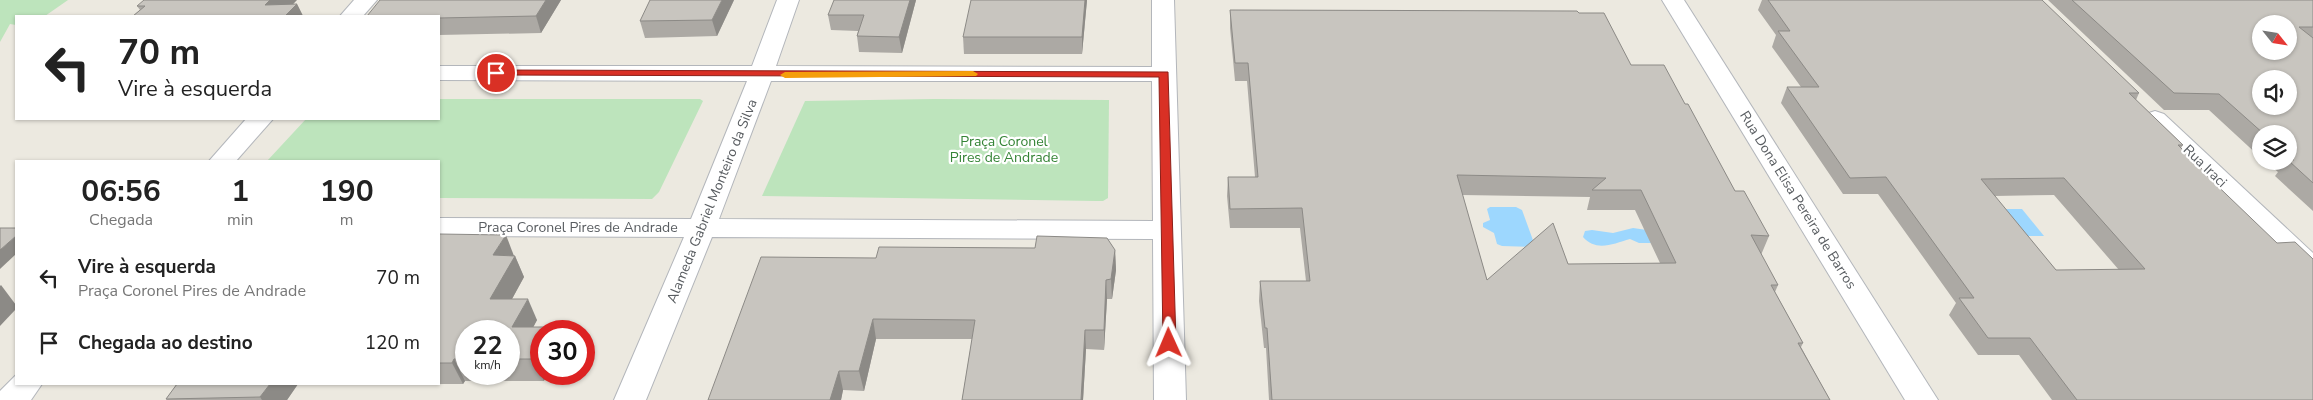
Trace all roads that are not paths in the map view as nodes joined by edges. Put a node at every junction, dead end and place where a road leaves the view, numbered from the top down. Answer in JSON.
{"nodes":[{"id":1,"x":366,"y":0,"type":"edge"},
{"id":2,"x":788,"y":0,"type":"edge"},
{"id":3,"x":1163,"y":0,"type":"edge"},
{"id":4,"x":1673,"y":0,"type":"edge"},
{"id":5,"x":352,"y":15,"type":"edge"},
{"id":6,"x":440,"y":73,"type":"edge"},
{"id":7,"x":1164,"y":74,"type":"junction"},
{"id":8,"x":762,"y":75,"type":"junction"},
{"id":9,"x":2139,"y":104,"type":"edge"},
{"id":10,"x":259,"y":120,"type":"edge"},
{"id":11,"x":223,"y":160,"type":"edge"},
{"id":12,"x":440,"y":227,"type":"edge"},
{"id":13,"x":703,"y":227,"type":"junction"},
{"id":14,"x":1167,"y":230,"type":"junction"},
{"id":15,"x":2313,"y":270,"type":"edge"},
{"id":16,"x":25,"y":385,"type":"edge"},
{"id":17,"x":12,"y":400,"type":"edge"},
{"id":18,"x":630,"y":400,"type":"edge"},
{"id":19,"x":1170,"y":400,"type":"edge"},
{"id":20,"x":1922,"y":400,"type":"edge"}],
"edges":[{"from":1,"to":5,"type":"street"},
{"from":2,"to":8,"type":"street","name":"Alameda Gabriel Monteiro da Silva"},
{"from":3,"to":7,"type":"street"},
{"from":4,"to":20,"type":"street","name":"Rua Dona Elisa Pereira de Barros"},
{"from":6,"to":8,"type":"street"},
{"from":7,"to":8,"type":"street"},
{"from":7,"to":14,"type":"street"},
{"from":8,"to":13,"type":"street","name":"Alameda Gabriel Monteiro da Silva"},
{"from":9,"to":15,"type":"street","name":"Rua Iraci"},
{"from":10,"to":11,"type":"street"},
{"from":12,"to":13,"type":"street","name":"Praça Coronel Pires de Andrade"},
{"from":13,"to":14,"type":"street","name":"Praça Coronel Pires de Andrade"},
{"from":13,"to":18,"type":"street","name":"Alameda Gabriel Monteiro da Silva"},
{"from":14,"to":19,"type":"street"},
{"from":16,"to":17,"type":"street"}]}
